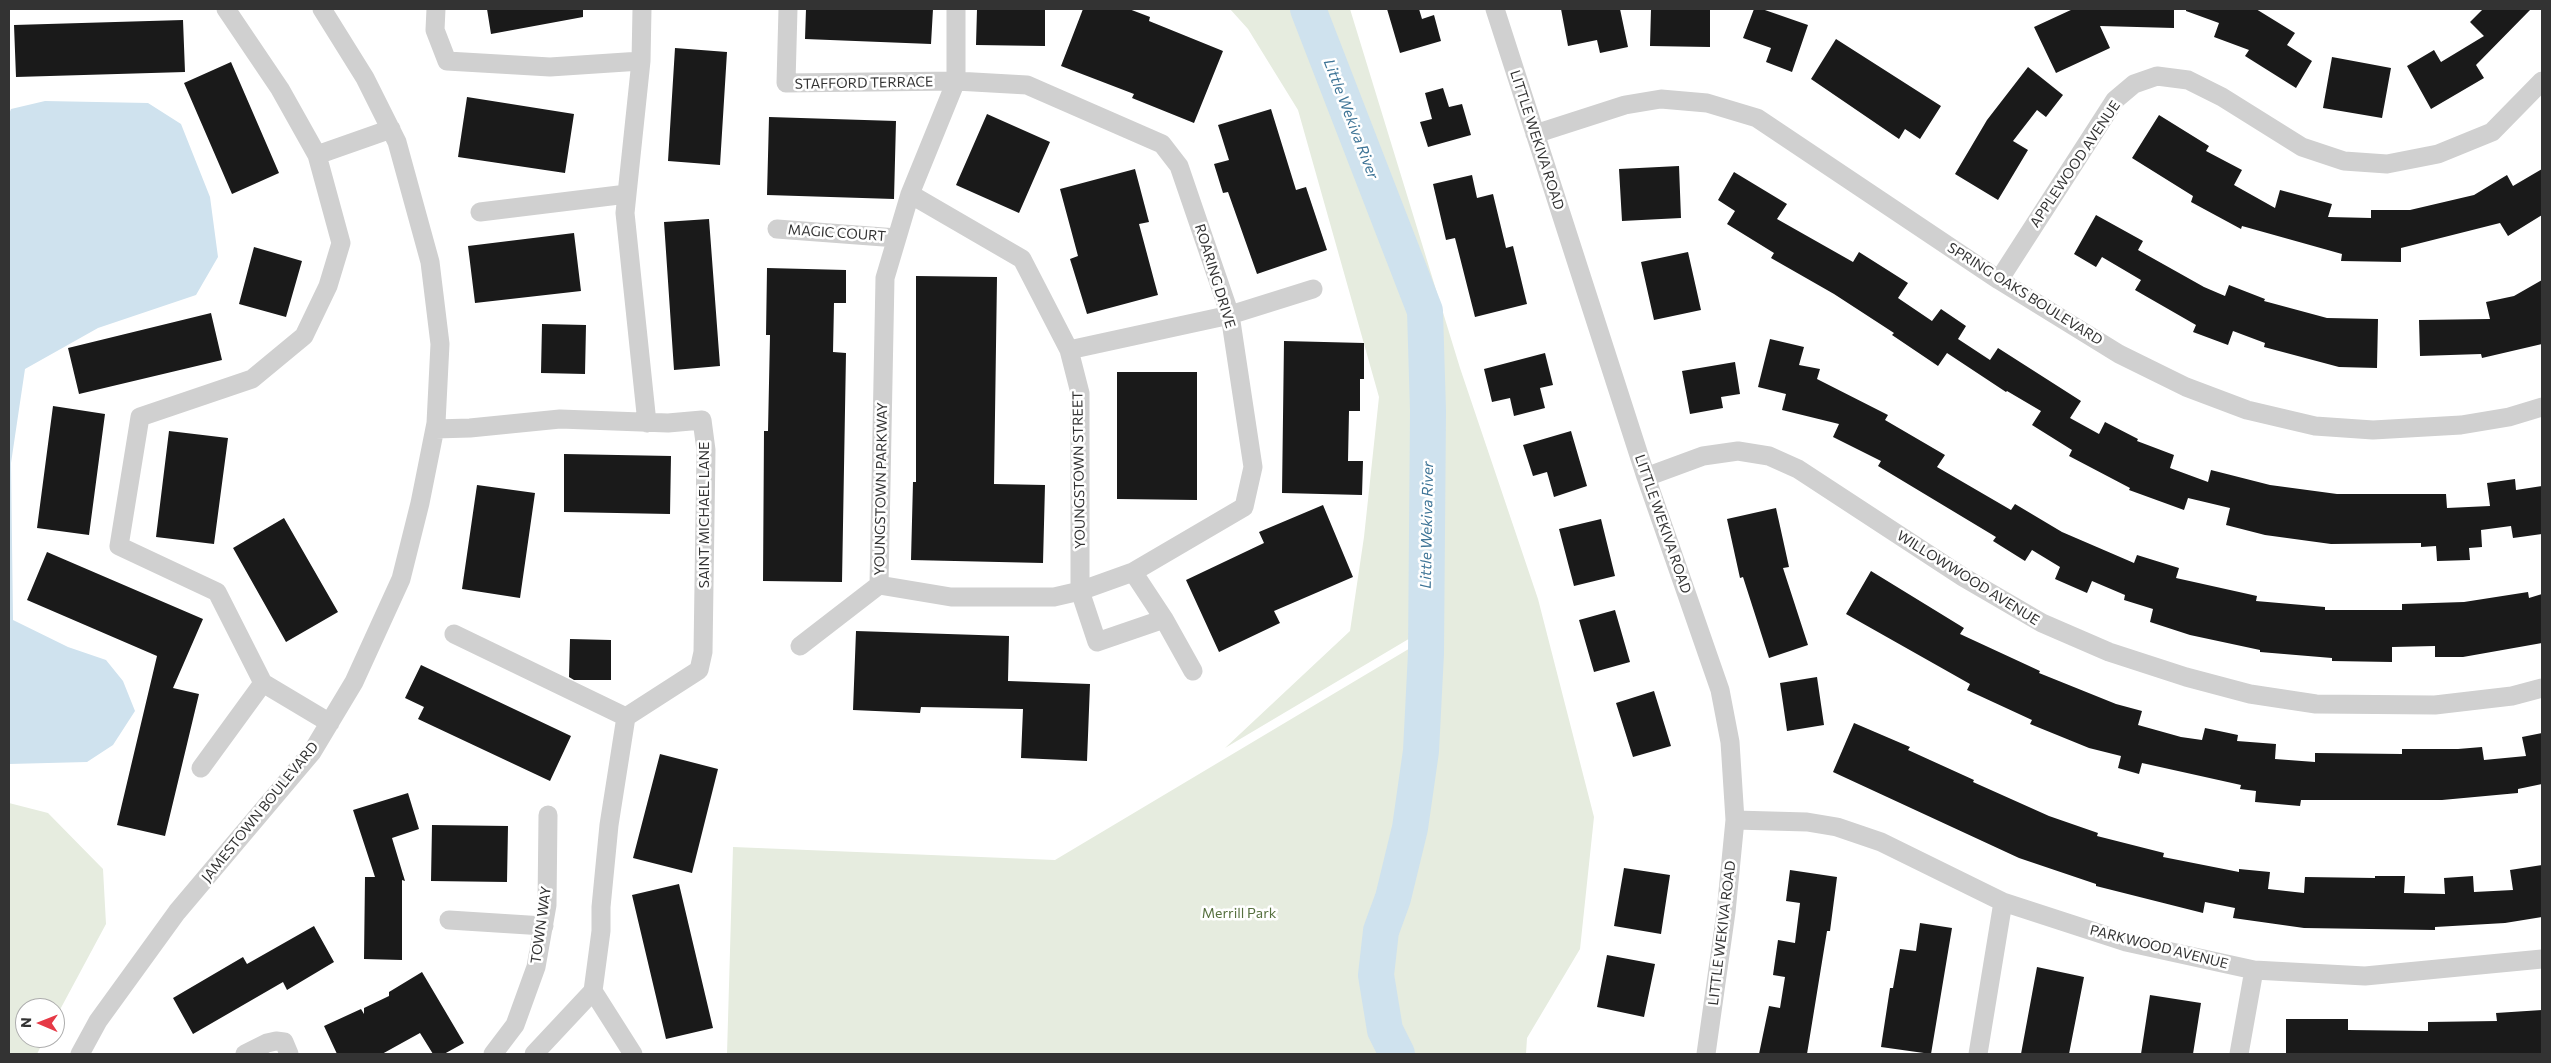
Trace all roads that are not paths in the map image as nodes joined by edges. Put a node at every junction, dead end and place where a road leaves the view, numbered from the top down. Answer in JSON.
{"nodes":[{"id":1,"x":226,"y":9,"type":"edge"},
{"id":2,"x":322,"y":9,"type":"edge"},
{"id":3,"x":436,"y":9,"type":"edge"},
{"id":4,"x":642,"y":9,"type":"edge"},
{"id":5,"x":788,"y":9,"type":"edge"},
{"id":6,"x":956,"y":9,"type":"edge"},
{"id":7,"x":1495,"y":9,"type":"edge"},
{"id":8,"x":641,"y":61,"type":"junction"},
{"id":9,"x":956,"y":81,"type":"junction"},
{"id":10,"x":2542,"y":81,"type":"edge"},
{"id":11,"x":390,"y":129,"type":"junction"},
{"id":12,"x":1535,"y":134,"type":"junction"},
{"id":13,"x":317,"y":155,"type":"junction"},
{"id":14,"x":627,"y":194,"type":"junction"},
{"id":15,"x":910,"y":194,"type":"junction"},
{"id":16,"x":480,"y":212,"type":"dead end"},
{"id":17,"x":777,"y":229,"type":"dead end"},
{"id":18,"x":897,"y":238,"type":"junction"},
{"id":19,"x":1999,"y":280,"type":"junction"},
{"id":20,"x":1314,"y":289,"type":"dead end"},
{"id":21,"x":1230,"y":316,"type":"junction"},
{"id":22,"x":1068,"y":350,"type":"junction"},
{"id":23,"x":2542,"y":407,"type":"edge"},
{"id":24,"x":647,"y":423,"type":"junction"},
{"id":25,"x":435,"y":429,"type":"junction"},
{"id":26,"x":1646,"y":477,"type":"junction"},
{"id":27,"x":1133,"y":572,"type":"junction"},
{"id":28,"x":879,"y":585,"type":"junction"},
{"id":29,"x":1080,"y":591,"type":"junction"},
{"id":30,"x":1164,"y":619,"type":"junction"},
{"id":31,"x":454,"y":634,"type":"dead end"},
{"id":32,"x":800,"y":646,"type":"dead end"},
{"id":33,"x":1193,"y":671,"type":"dead end"},
{"id":34,"x":263,"y":683,"type":"junction"},
{"id":35,"x":2542,"y":688,"type":"edge"},
{"id":36,"x":626,"y":717,"type":"junction"},
{"id":37,"x":330,"y":722,"type":"junction"},
{"id":38,"x":201,"y":768,"type":"dead end"},
{"id":39,"x":548,"y":815,"type":"dead end"},
{"id":40,"x":1736,"y":820,"type":"junction"},
{"id":41,"x":2003,"y":902,"type":"junction"},
{"id":42,"x":449,"y":920,"type":"dead end"},
{"id":43,"x":544,"y":926,"type":"junction"},
{"id":44,"x":2542,"y":959,"type":"edge"},
{"id":45,"x":2254,"y":970,"type":"junction"},
{"id":46,"x":593,"y":992,"type":"junction"},
{"id":47,"x":80,"y":1054,"type":"edge"},
{"id":48,"x":245,"y":1054,"type":"edge"},
{"id":49,"x":289,"y":1054,"type":"edge"},
{"id":50,"x":492,"y":1054,"type":"edge"},
{"id":51,"x":534,"y":1054,"type":"edge"},
{"id":52,"x":633,"y":1054,"type":"edge"},
{"id":53,"x":1706,"y":1054,"type":"edge"},
{"id":54,"x":1978,"y":1054,"type":"edge"},
{"id":55,"x":2239,"y":1054,"type":"edge"}],
"edges":[{"from":1,"to":13,"type":"street"},
{"from":2,"to":11,"type":"street","name":"JAMESTOWN BOULEVARD"},
{"from":3,"to":8,"type":"street"},
{"from":4,"to":8,"type":"street"},
{"from":5,"to":9,"type":"street","name":"STAFFORD TERRACE"},
{"from":6,"to":9,"type":"street","name":"YOUNGSTOWN PARKWAY"},
{"from":7,"to":12,"type":"street","name":"LITTLE WEKIVA ROAD"},
{"from":8,"to":14,"type":"street"},
{"from":9,"to":15,"type":"street","name":"YOUNGSTOWN PARKWAY"},
{"from":9,"to":21,"type":"street","name":"ROARING DRIVE"},
{"from":10,"to":19,"type":"street","name":"APPLEWOOD AVENUE"},
{"from":11,"to":13,"type":"street"},
{"from":11,"to":25,"type":"street","name":"JAMESTOWN BOULEVARD"},
{"from":12,"to":19,"type":"street","name":"SPRING OAKS BOULEVARD"},
{"from":12,"to":26,"type":"street","name":"LITTLE WEKIVA ROAD"},
{"from":13,"to":34,"type":"street"},
{"from":14,"to":16,"type":"street"},
{"from":14,"to":24,"type":"street"},
{"from":15,"to":18,"type":"street","name":"YOUNGSTOWN PARKWAY"},
{"from":15,"to":22,"type":"street"},
{"from":17,"to":18,"type":"street","name":"MAGIC COURT"},
{"from":18,"to":28,"type":"street","name":"YOUNGSTOWN PARKWAY"},
{"from":19,"to":23,"type":"street","name":"SPRING OAKS BOULEVARD"},
{"from":20,"to":21,"type":"street"},
{"from":21,"to":22,"type":"street"},
{"from":21,"to":27,"type":"street","name":"ROARING DRIVE"},
{"from":22,"to":29,"type":"street","name":"YOUNGSTOWN STREET"},
{"from":24,"to":25,"type":"street","name":"SAINT MICHAEL LANE"},
{"from":24,"to":36,"type":"street","name":"SAINT MICHAEL LANE"},
{"from":25,"to":37,"type":"street","name":"JAMESTOWN BOULEVARD"},
{"from":26,"to":35,"type":"street","name":"WILLOWWOOD AVENUE"},
{"from":26,"to":40,"type":"street","name":"LITTLE WEKIVA ROAD"},
{"from":27,"to":29,"type":"street","name":"ROARING DRIVE"},
{"from":27,"to":30,"type":"street"},
{"from":28,"to":29,"type":"street","name":"YOUNGSTOWN PARKWAY"},
{"from":28,"to":32,"type":"street"},
{"from":29,"to":30,"type":"street","name":"YOUNGSTOWN STREET"},
{"from":30,"to":33,"type":"street"},
{"from":31,"to":36,"type":"street"},
{"from":34,"to":37,"type":"street"},
{"from":34,"to":38,"type":"street"},
{"from":36,"to":46,"type":"street"},
{"from":37,"to":47,"type":"street","name":"JAMESTOWN BOULEVARD"},
{"from":39,"to":43,"type":"street","name":"TOWN WAY"},
{"from":40,"to":41,"type":"street","name":"PARKWOOD AVENUE"},
{"from":40,"to":53,"type":"street","name":"LITTLE WEKIVA ROAD"},
{"from":41,"to":45,"type":"street","name":"PARKWOOD AVENUE"},
{"from":41,"to":54,"type":"street"},
{"from":42,"to":43,"type":"street"},
{"from":43,"to":50,"type":"street","name":"TOWN WAY"},
{"from":44,"to":45,"type":"street","name":"PARKWOOD AVENUE"},
{"from":45,"to":55,"type":"street"},
{"from":46,"to":51,"type":"street"},
{"from":46,"to":52,"type":"street"},
{"from":48,"to":49,"type":"street"}]}
